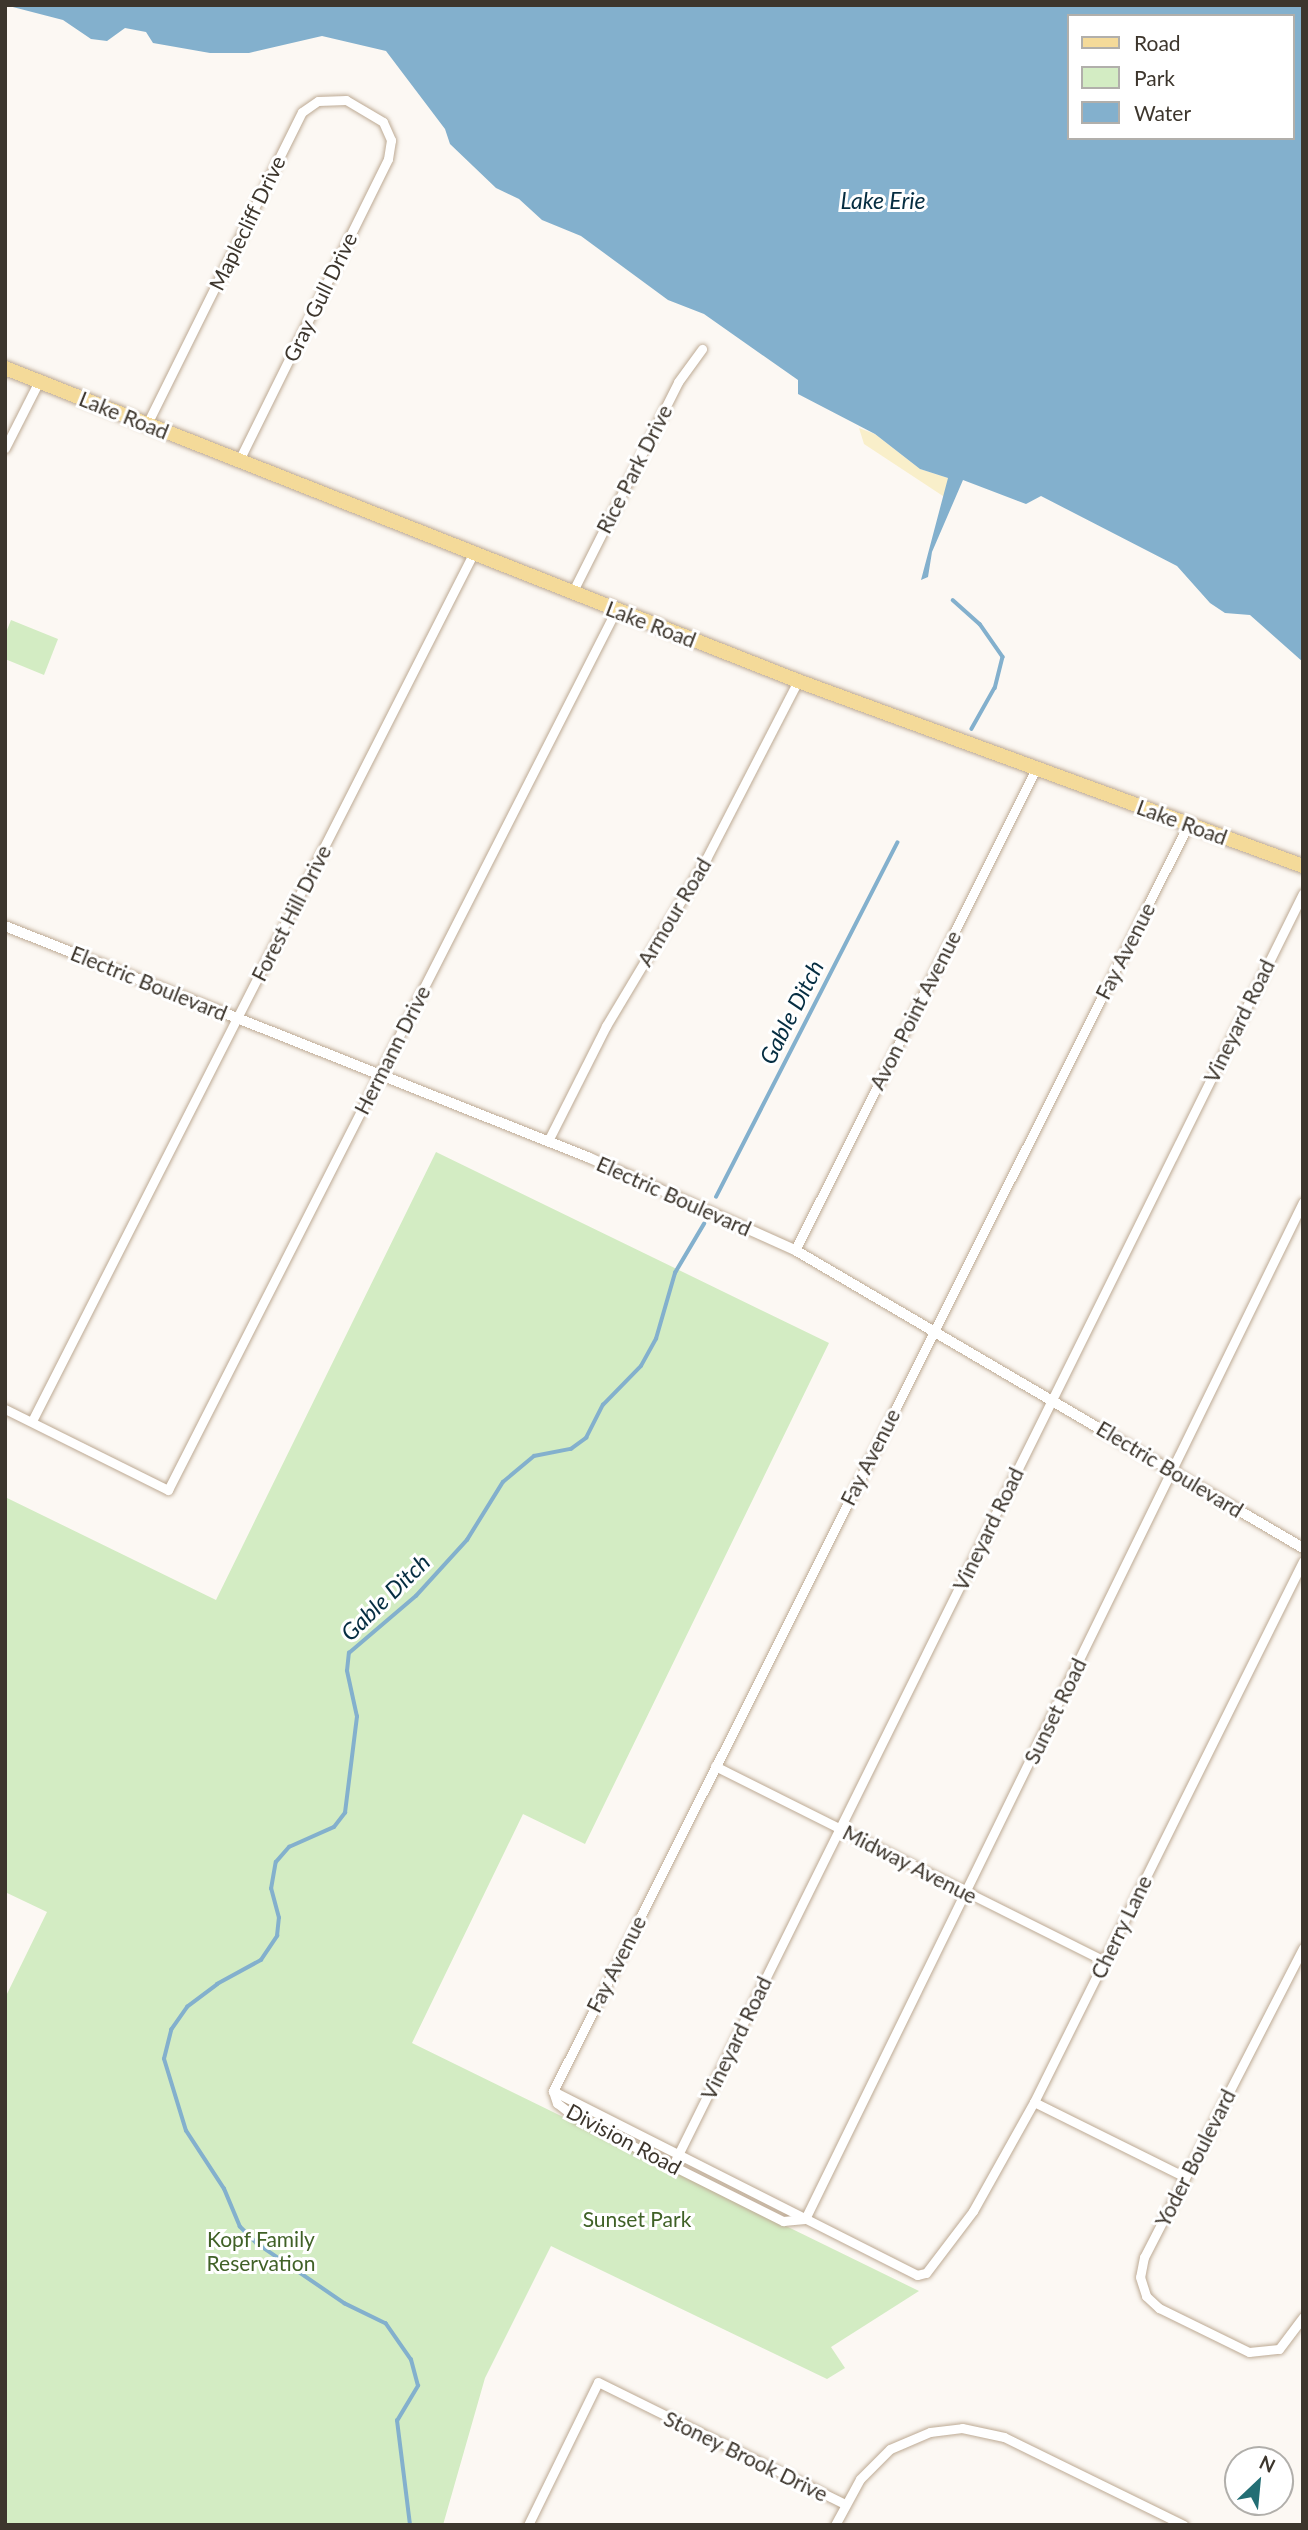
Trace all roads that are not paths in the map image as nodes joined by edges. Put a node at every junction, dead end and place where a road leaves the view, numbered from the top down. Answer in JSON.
{"nodes":[{"id":1,"x":388,"y":131,"type":"joint"},
{"id":2,"x":702,"y":349,"type":"dead end"},
{"id":3,"x":5,"y":368,"type":"edge"},
{"id":4,"x":39,"y":382,"type":"junction"},
{"id":5,"x":147,"y":424,"type":"junction"},
{"id":6,"x":5,"y":448,"type":"edge"},
{"id":7,"x":239,"y":461,"type":"junction"},
{"id":8,"x":473,"y":554,"type":"junction"},
{"id":9,"x":572,"y":593,"type":"junction"},
{"id":10,"x":616,"y":610,"type":"junction"},
{"id":11,"x":797,"y":681,"type":"junction"},
{"id":12,"x":1036,"y":769,"type":"junction"},
{"id":13,"x":1188,"y":825,"type":"junction"},
{"id":14,"x":1303,"y":866,"type":"edge"},
{"id":15,"x":1303,"y":893,"type":"edge"},
{"id":16,"x":5,"y":926,"type":"edge"},
{"id":17,"x":237,"y":1018,"type":"junction"},
{"id":18,"x":380,"y":1075,"type":"junction"},
{"id":19,"x":548,"y":1141,"type":"junction"},
{"id":20,"x":1303,"y":1202,"type":"edge"},
{"id":21,"x":794,"y":1251,"type":"junction"},
{"id":22,"x":936,"y":1329,"type":"junction"},
{"id":23,"x":1052,"y":1399,"type":"junction"},
{"id":24,"x":5,"y":1409,"type":"edge"},
{"id":25,"x":32,"y":1421,"type":"junction"},
{"id":26,"x":1172,"y":1470,"type":"junction"},
{"id":27,"x":1303,"y":1548,"type":"edge"},
{"id":28,"x":1303,"y":1561,"type":"edge"},
{"id":29,"x":715,"y":1766,"type":"junction"},
{"id":30,"x":840,"y":1829,"type":"junction"},
{"id":31,"x":966,"y":1892,"type":"junction"},
{"id":32,"x":1303,"y":1948,"type":"edge"},
{"id":33,"x":1104,"y":1961,"type":"junction"},
{"id":34,"x":553,"y":2091,"type":"junction"},
{"id":35,"x":1034,"y":2102,"type":"junction"},
{"id":36,"x":678,"y":2154,"type":"junction"},
{"id":37,"x":673,"y":2165,"type":"junction"},
{"id":38,"x":1185,"y":2177,"type":"junction"},
{"id":39,"x":805,"y":2219,"type":"junction"},
{"id":40,"x":917,"y":2275,"type":"joint"},
{"id":41,"x":1303,"y":2317,"type":"edge"},
{"id":42,"x":845,"y":2504,"type":"junction"},
{"id":43,"x":528,"y":2525,"type":"edge"},
{"id":44,"x":835,"y":2525,"type":"edge"},
{"id":45,"x":1184,"y":2525,"type":"edge"}],
"edges":[{"from":1,"to":5,"type":"street","name":"Maplecliff Drive"},
{"from":1,"to":7,"type":"street","name":"Gray Gull Drive"},
{"from":2,"to":9,"type":"street","name":"Rice Park Drive"},
{"from":3,"to":4,"type":"main road","name":"Lake Road"},
{"from":4,"to":5,"type":"main road","name":"Lake Road"},
{"from":4,"to":6,"type":"street"},
{"from":5,"to":7,"type":"main road","name":"Lake Road"},
{"from":7,"to":8,"type":"main road","name":"Lake Road"},
{"from":8,"to":9,"type":"main road","name":"Lake Road"},
{"from":8,"to":17,"type":"street","name":"Forest Hill Drive"},
{"from":9,"to":10,"type":"main road","name":"Lake Road"},
{"from":10,"to":11,"type":"main road","name":"Lake Road"},
{"from":10,"to":18,"type":"street","name":"Hermann Drive"},
{"from":11,"to":12,"type":"main road","name":"Lake Road"},
{"from":11,"to":19,"type":"street","name":"Armour Road"},
{"from":12,"to":13,"type":"main road","name":"Lake Road"},
{"from":12,"to":21,"type":"street","name":"Avon Point Avenue"},
{"from":13,"to":14,"type":"main road","name":"Lake Road"},
{"from":13,"to":22,"type":"street","name":"Fay Avenue"},
{"from":15,"to":23,"type":"street","name":"Vineyard Road"},
{"from":16,"to":17,"type":"street","name":"Electric Boulevard"},
{"from":17,"to":18,"type":"street","name":"Electric Boulevard"},
{"from":17,"to":25,"type":"street","name":"Forest Hill Drive"},
{"from":18,"to":19,"type":"street","name":"Electric Boulevard"},
{"from":18,"to":25,"type":"street","name":"Hermann Drive"},
{"from":19,"to":21,"type":"street","name":"Electric Boulevard"},
{"from":20,"to":26,"type":"street","name":"Sunset Road"},
{"from":21,"to":22,"type":"street","name":"Electric Boulevard"},
{"from":22,"to":23,"type":"street","name":"Electric Boulevard"},
{"from":22,"to":29,"type":"street","name":"Fay Avenue"},
{"from":23,"to":26,"type":"street","name":"Electric Boulevard"},
{"from":23,"to":30,"type":"street","name":"Vineyard Road"},
{"from":24,"to":25,"type":"street"},
{"from":26,"to":27,"type":"street","name":"Electric Boulevard"},
{"from":26,"to":31,"type":"street","name":"Sunset Road"},
{"from":28,"to":33,"type":"street","name":"Cherry Lane"},
{"from":29,"to":30,"type":"street","name":"Midway Avenue"},
{"from":29,"to":34,"type":"street","name":"Fay Avenue"},
{"from":30,"to":31,"type":"street","name":"Midway Avenue"},
{"from":30,"to":36,"type":"street","name":"Vineyard Road"},
{"from":31,"to":33,"type":"street","name":"Midway Avenue"},
{"from":31,"to":39,"type":"street","name":"Sunset Road"},
{"from":32,"to":38,"type":"street","name":"Yoder Boulevard"},
{"from":33,"to":35,"type":"street","name":"Cherry Lane"},
{"from":34,"to":36,"type":"street","name":"Division Road"},
{"from":34,"to":37,"type":"street","name":"Division Road"},
{"from":35,"to":38,"type":"street"},
{"from":35,"to":40,"type":"street","name":"Cherry Lane"},
{"from":36,"to":37,"type":"street","name":"Vineyard Road"},
{"from":36,"to":39,"type":"street","name":"Division Road"},
{"from":37,"to":39,"type":"street","name":"Division Road"},
{"from":38,"to":41,"type":"street","name":"Yoder Boulevard"},
{"from":39,"to":40,"type":"street","name":"Division Road"},
{"from":42,"to":43,"type":"street","name":"Stoney Brook Drive"},
{"from":42,"to":44,"type":"street"},
{"from":42,"to":45,"type":"street","name":"Stoney Brook Drive"}]}
